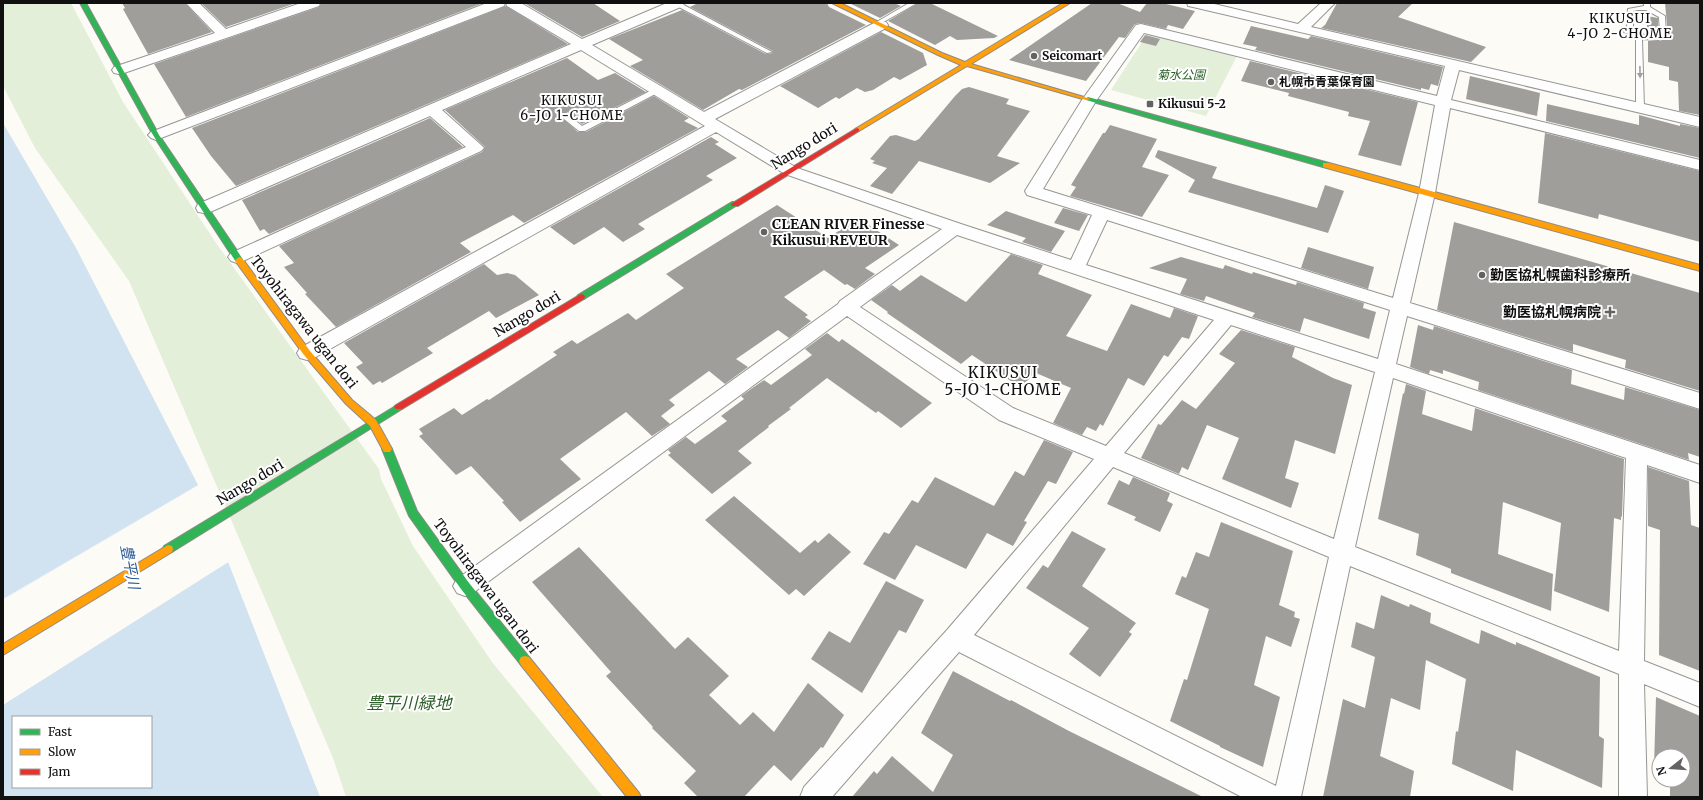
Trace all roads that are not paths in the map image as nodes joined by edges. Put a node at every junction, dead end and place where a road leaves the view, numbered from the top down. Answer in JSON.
{"nodes":[{"id":1,"x":83,"y":3,"type":"edge"},
{"id":2,"x":192,"y":3,"type":"edge"},
{"id":3,"x":314,"y":3,"type":"edge"},
{"id":4,"x":499,"y":3,"type":"edge"},
{"id":5,"x":512,"y":3,"type":"edge"},
{"id":6,"x":678,"y":3,"type":"edge"},
{"id":7,"x":835,"y":3,"type":"edge"},
{"id":8,"x":914,"y":3,"type":"edge"},
{"id":9,"x":1067,"y":3,"type":"edge"},
{"id":10,"x":1193,"y":3,"type":"edge"},
{"id":11,"x":1329,"y":3,"type":"edge"},
{"id":12,"x":1647,"y":6,"type":"edge"},
{"id":13,"x":879,"y":24,"type":"junction"},
{"id":14,"x":1301,"y":28,"type":"junction"},
{"id":15,"x":224,"y":34,"type":"junction"},
{"id":16,"x":1640,"y":35,"type":"junction"},
{"id":17,"x":582,"y":44,"type":"junction"},
{"id":18,"x":769,"y":52,"type":"dead end"},
{"id":19,"x":965,"y":64,"type":"junction"},
{"id":20,"x":1453,"y":64,"type":"junction"},
{"id":21,"x":119,"y":70,"type":"junction"},
{"id":22,"x":657,"y":91,"type":"junction"},
{"id":23,"x":1089,"y":100,"type":"junction"},
{"id":24,"x":1444,"y":103,"type":"junction"},
{"id":25,"x":1640,"y":108,"type":"junction"},
{"id":26,"x":433,"y":110,"type":"junction"},
{"id":27,"x":563,"y":115,"type":"dead end"},
{"id":28,"x":1700,"y":122,"type":"edge"},
{"id":29,"x":710,"y":123,"type":"junction"},
{"id":30,"x":156,"y":135,"type":"junction"},
{"id":31,"x":1700,"y":165,"type":"edge"},
{"id":32,"x":791,"y":171,"type":"junction"},
{"id":33,"x":1427,"y":193,"type":"junction"},
{"id":34,"x":204,"y":208,"type":"junction"},
{"id":35,"x":1101,"y":214,"type":"junction"},
{"id":36,"x":955,"y":228,"type":"junction"},
{"id":37,"x":237,"y":257,"type":"junction"},
{"id":38,"x":1076,"y":267,"type":"junction"},
{"id":39,"x":1700,"y":268,"type":"edge"},
{"id":40,"x":846,"y":306,"type":"junction"},
{"id":41,"x":1399,"y":306,"type":"junction"},
{"id":42,"x":1227,"y":317,"type":"junction"},
{"id":43,"x":307,"y":353,"type":"junction"},
{"id":44,"x":1385,"y":368,"type":"junction"},
{"id":45,"x":1700,"y":400,"type":"edge"},
{"id":46,"x":373,"y":423,"type":"junction"},
{"id":47,"x":1637,"y":453,"type":"junction"},
{"id":48,"x":1109,"y":457,"type":"junction"},
{"id":49,"x":1700,"y":474,"type":"edge"},
{"id":50,"x":1342,"y":552,"type":"junction"},
{"id":51,"x":465,"y":586,"type":"junction"},
{"id":52,"x":956,"y":638,"type":"junction"},
{"id":53,"x":3,"y":650,"type":"edge"},
{"id":54,"x":1631,"y":668,"type":"junction"},
{"id":55,"x":1700,"y":695,"type":"edge"},
{"id":56,"x":635,"y":797,"type":"edge"},
{"id":57,"x":814,"y":797,"type":"edge"},
{"id":58,"x":1270,"y":797,"type":"edge"},
{"id":59,"x":1287,"y":797,"type":"edge"},
{"id":60,"x":1633,"y":797,"type":"edge"}],
"edges":[{"from":1,"to":21,"type":"street","name":"Toyohiragawa ugan dori"},
{"from":2,"to":15,"type":"street"},
{"from":3,"to":15,"type":"street"},
{"from":4,"to":30,"type":"street"},
{"from":5,"to":17,"type":"street"},
{"from":6,"to":17,"type":"street"},
{"from":6,"to":18,"type":"lane"},
{"from":7,"to":13,"type":"street"},
{"from":8,"to":13,"type":"lane"},
{"from":9,"to":19,"type":"street","name":"Nango dori"},
{"from":10,"to":14,"type":"street"},
{"from":11,"to":14,"type":"street"},
{"from":12,"to":16,"type":"lane"},
{"from":12,"to":16,"type":"lane"},
{"from":13,"to":19,"type":"street"},
{"from":13,"to":29,"type":"street"},
{"from":14,"to":20,"type":"street"},
{"from":15,"to":21,"type":"street"},
{"from":16,"to":25,"type":"lane","one_way":true},
{"from":17,"to":22,"type":"street"},
{"from":17,"to":26,"type":"street"},
{"from":19,"to":23,"type":"street"},
{"from":19,"to":32,"type":"street","name":"Nango dori"},
{"from":20,"to":24,"type":"street"},
{"from":20,"to":25,"type":"street"},
{"from":21,"to":30,"type":"street","name":"Toyohiragawa ugan dori"},
{"from":22,"to":27,"type":"lane"},
{"from":22,"to":29,"type":"street"},
{"from":23,"to":24,"type":"street"},
{"from":23,"to":33,"type":"street"},
{"from":23,"to":35,"type":"street"},
{"from":24,"to":31,"type":"street"},
{"from":24,"to":33,"type":"street"},
{"from":25,"to":28,"type":"street"},
{"from":26,"to":34,"type":"street"},
{"from":26,"to":37,"type":"street"},
{"from":29,"to":32,"type":"street"},
{"from":29,"to":43,"type":"street"},
{"from":30,"to":34,"type":"street","name":"Toyohiragawa ugan dori"},
{"from":32,"to":36,"type":"street"},
{"from":32,"to":46,"type":"street","name":"Nango dori"},
{"from":33,"to":39,"type":"street"},
{"from":33,"to":41,"type":"street"},
{"from":34,"to":37,"type":"street","name":"Toyohiragawa ugan dori"},
{"from":35,"to":38,"type":"street"},
{"from":35,"to":41,"type":"street"},
{"from":36,"to":38,"type":"street"},
{"from":36,"to":40,"type":"street"},
{"from":37,"to":43,"type":"street","name":"Toyohiragawa ugan dori"},
{"from":38,"to":42,"type":"street"},
{"from":40,"to":48,"type":"street"},
{"from":40,"to":51,"type":"street"},
{"from":41,"to":44,"type":"street"},
{"from":41,"to":45,"type":"street"},
{"from":42,"to":44,"type":"street"},
{"from":42,"to":48,"type":"street"},
{"from":43,"to":46,"type":"street","name":"Toyohiragawa ugan dori"},
{"from":44,"to":47,"type":"street"},
{"from":44,"to":50,"type":"street"},
{"from":46,"to":51,"type":"street","name":"Toyohiragawa ugan dori"},
{"from":46,"to":53,"type":"street","name":"Nango dori"},
{"from":47,"to":49,"type":"street"},
{"from":47,"to":54,"type":"street"},
{"from":48,"to":50,"type":"street"},
{"from":48,"to":52,"type":"street"},
{"from":50,"to":54,"type":"street"},
{"from":50,"to":59,"type":"street"},
{"from":51,"to":56,"type":"street","name":"Toyohiragawa ugan dori"},
{"from":52,"to":57,"type":"street"},
{"from":52,"to":58,"type":"street"},
{"from":54,"to":55,"type":"street"},
{"from":54,"to":60,"type":"street"}]}
